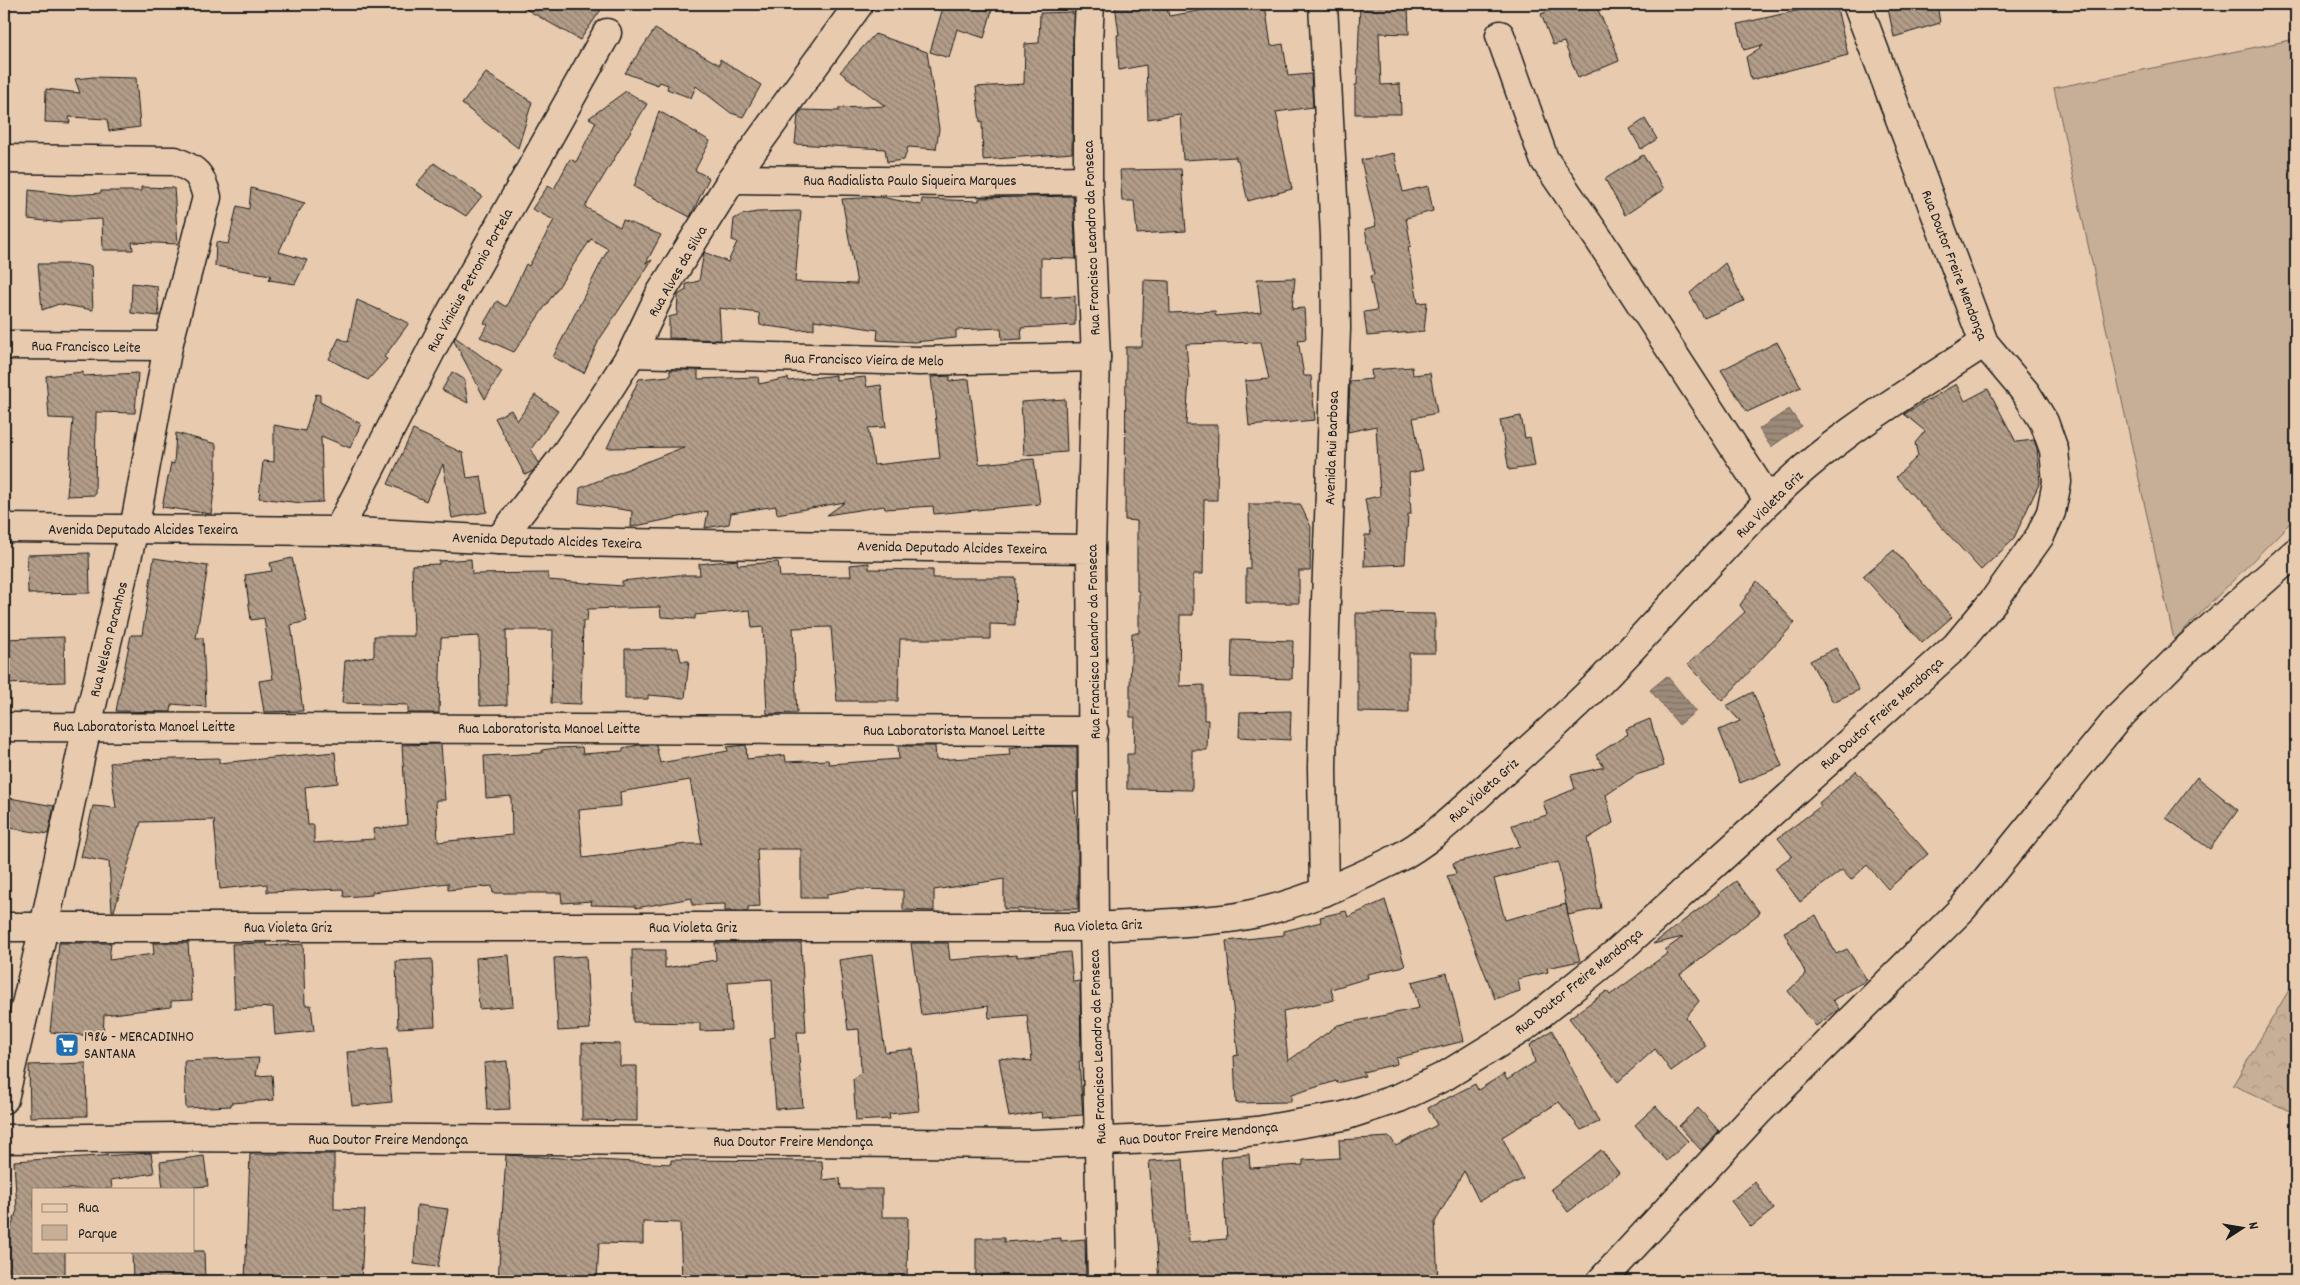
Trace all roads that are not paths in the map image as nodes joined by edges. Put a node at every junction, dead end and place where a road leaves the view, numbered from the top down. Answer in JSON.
{"nodes":[{"id":1,"x":859,"y":4,"type":"edge"},
{"id":2,"x":1090,"y":4,"type":"edge"},
{"id":3,"x":1323,"y":4,"type":"edge"},
{"id":4,"x":1857,"y":4,"type":"edge"},
{"id":5,"x":608,"y":33,"type":"dead end"},
{"id":6,"x":1500,"y":35,"type":"dead end"},
{"id":7,"x":4,"y":159,"type":"edge"},
{"id":8,"x":732,"y":179,"type":"junction"},
{"id":9,"x":1088,"y":180,"type":"junction"},
{"id":10,"x":1984,"y":343,"type":"junction"},
{"id":11,"x":4,"y":345,"type":"edge"},
{"id":12,"x":168,"y":346,"type":"junction"},
{"id":13,"x":632,"y":353,"type":"junction"},
{"id":14,"x":1096,"y":357,"type":"junction"},
{"id":15,"x":1769,"y":501,"type":"junction"},
{"id":16,"x":4,"y":528,"type":"edge"},
{"id":17,"x":134,"y":529,"type":"junction"},
{"id":18,"x":338,"y":532,"type":"junction"},
{"id":19,"x":499,"y":540,"type":"junction"},
{"id":20,"x":1091,"y":548,"type":"junction"},
{"id":21,"x":2296,"y":552,"type":"edge"},
{"id":22,"x":86,"y":726,"type":"junction"},
{"id":23,"x":4,"y":727,"type":"edge"},
{"id":24,"x":1094,"y":731,"type":"junction"},
{"id":25,"x":1324,"y":892,"type":"junction"},
{"id":26,"x":4,"y":927,"type":"edge"},
{"id":27,"x":44,"y":927,"type":"junction"},
{"id":28,"x":1094,"y":927,"type":"junction"},
{"id":29,"x":4,"y":1099,"type":"edge"},
{"id":30,"x":4,"y":1139,"type":"edge"},
{"id":31,"x":1100,"y":1141,"type":"junction"},
{"id":32,"x":1102,"y":1281,"type":"edge"},
{"id":33,"x":1601,"y":1281,"type":"edge"}],
"edges":[{"from":1,"to":8,"type":"street","name":"Rua Alves da Silva"},
{"from":2,"to":9,"type":"street","name":"Rua Francisco Leandro da Fonseca"},
{"from":3,"to":25,"type":"street","name":"Avenida Rui Barbosa"},
{"from":4,"to":10,"type":"street","name":"Rua Doutor Freire Mendonça"},
{"from":5,"to":18,"type":"street","name":"Rua Vinicius Petronio Portela"},
{"from":6,"to":15,"type":"street"},
{"from":7,"to":12,"type":"street","name":"Rua Nelson Paranhos"},
{"from":8,"to":9,"type":"street","name":"Rua Radialista Paulo Siqueira Marques"},
{"from":8,"to":13,"type":"street","name":"Rua Alves da Silva"},
{"from":9,"to":14,"type":"street","name":"Rua Francisco Leandro da Fonseca"},
{"from":10,"to":15,"type":"street","name":"Rua Violeta Griz"},
{"from":10,"to":31,"type":"street","name":"Rua Doutor Freire Mendonça"},
{"from":11,"to":12,"type":"street","name":"Rua Francisco Leite"},
{"from":12,"to":17,"type":"street","name":"Rua Nelson Paranhos"},
{"from":13,"to":14,"type":"street","name":"Rua Francisco Vieira de Melo"},
{"from":13,"to":19,"type":"street","name":"Rua Alves da Silva"},
{"from":14,"to":20,"type":"street","name":"Rua Francisco Leandro da Fonseca"},
{"from":15,"to":25,"type":"street","name":"Rua Violeta Griz"},
{"from":16,"to":17,"type":"street","name":"Avenida Deputado Alcides Texeira"},
{"from":17,"to":18,"type":"street","name":"Avenida Deputado Alcides Texeira"},
{"from":17,"to":22,"type":"street","name":"Rua Nelson Paranhos"},
{"from":18,"to":19,"type":"street","name":"Avenida Deputado Alcides Texeira"},
{"from":19,"to":20,"type":"street","name":"Avenida Deputado Alcides Texeira"},
{"from":20,"to":24,"type":"street","name":"Rua Francisco Leandro da Fonseca"},
{"from":21,"to":33,"type":"street"},
{"from":22,"to":23,"type":"street","name":"Rua Laboratorista Manoel Leitte"},
{"from":22,"to":24,"type":"street","name":"Rua Laboratorista Manoel Leitte"},
{"from":22,"to":27,"type":"street","name":"Rua Nelson Paranhos"},
{"from":24,"to":28,"type":"street","name":"Rua Francisco Leandro da Fonseca"},
{"from":25,"to":28,"type":"street","name":"Rua Violeta Griz"},
{"from":26,"to":27,"type":"street","name":"Rua Violeta Griz"},
{"from":27,"to":28,"type":"street","name":"Rua Violeta Griz"},
{"from":27,"to":29,"type":"street","name":"Rua Nelson Paranhos"},
{"from":28,"to":31,"type":"street","name":"Rua Francisco Leandro da Fonseca"},
{"from":30,"to":31,"type":"street","name":"Rua Doutor Freire Mendonça"},
{"from":31,"to":32,"type":"street","name":"Rua Francisco Leandro da Fonseca"}]}
